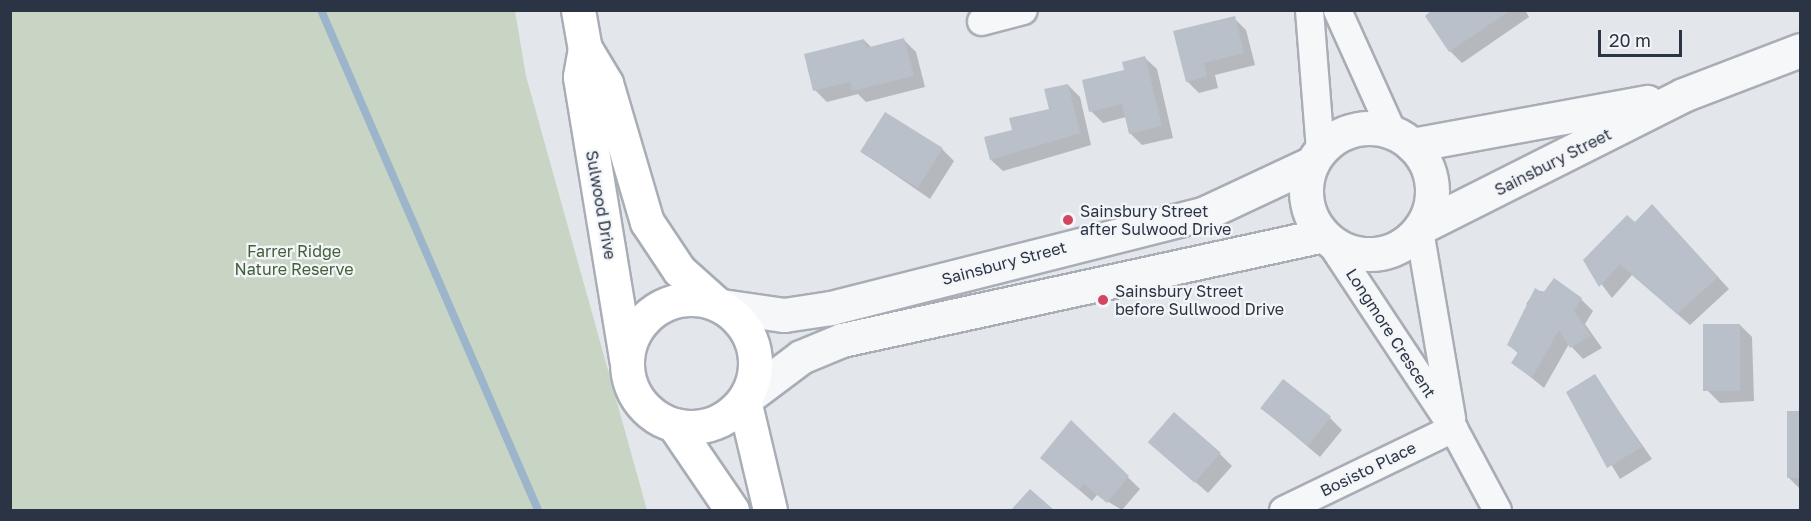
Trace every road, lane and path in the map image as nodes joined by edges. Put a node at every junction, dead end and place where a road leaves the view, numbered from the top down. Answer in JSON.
{"nodes":[{"id":1,"x":578,"y":10,"type":"edge"},
{"id":2,"x":1023,"y":10,"type":"edge"},
{"id":3,"x":1309,"y":10,"type":"edge"},
{"id":4,"x":1337,"y":10,"type":"edge"},
{"id":5,"x":981,"y":21,"type":"dead end"},
{"id":6,"x":585,"y":48,"type":"junction"},
{"id":7,"x":1800,"y":50,"type":"edge"},
{"id":8,"x":1696,"y":90,"type":"junction"},
{"id":9,"x":1402,"y":138,"type":"junction"},
{"id":10,"x":1316,"y":156,"type":"junction"},
{"id":11,"x":1420,"y":229,"type":"junction"},
{"id":12,"x":1326,"y":237,"type":"junction"},
{"id":13,"x":719,"y":305,"type":"junction"},
{"id":14,"x":627,"y":361,"type":"junction"},
{"id":15,"x":745,"y":399,"type":"junction"},
{"id":16,"x":674,"y":425,"type":"junction"},
{"id":17,"x":1453,"y":428,"type":"junction"},
{"id":18,"x":732,"y":510,"type":"edge"},
{"id":19,"x":770,"y":510,"type":"edge"},
{"id":20,"x":1283,"y":510,"type":"edge"},
{"id":21,"x":1497,"y":510,"type":"edge"}],
"edges":[{"from":1,"to":6,"type":"main road","name":"Sulwood Drive"},
{"from":2,"to":5,"type":"street"},
{"from":3,"to":10,"type":"street"},
{"from":4,"to":9,"type":"street"},
{"from":6,"to":13,"type":"main road","name":"Sulwood Drive"},
{"from":6,"to":14,"type":"main road","name":"Sulwood Drive"},
{"from":7,"to":8,"type":"street","name":"Sainsbury Street"},
{"from":8,"to":9,"type":"street","name":"Sainsbury Street"},
{"from":8,"to":11,"type":"street","name":"Sainsbury Street"},
{"from":9,"to":10,"type":"street"},
{"from":9,"to":11,"type":"street"},
{"from":10,"to":12,"type":"street"},
{"from":10,"to":13,"type":"street","name":"Sainsbury Street"},
{"from":11,"to":12,"type":"street"},
{"from":11,"to":17,"type":"street","name":"Longmore Crescent"},
{"from":12,"to":15,"type":"street"},
{"from":12,"to":17,"type":"street","name":"Longmore Crescent"},
{"from":13,"to":14,"type":"main road"},
{"from":13,"to":15,"type":"main road"},
{"from":14,"to":16,"type":"main road"},
{"from":15,"to":16,"type":"main road"},
{"from":15,"to":19,"type":"main road"},
{"from":16,"to":18,"type":"main road"},
{"from":17,"to":20,"type":"street","name":"Bosisto Place"},
{"from":17,"to":21,"type":"street","name":"Longmore Crescent"}]}
